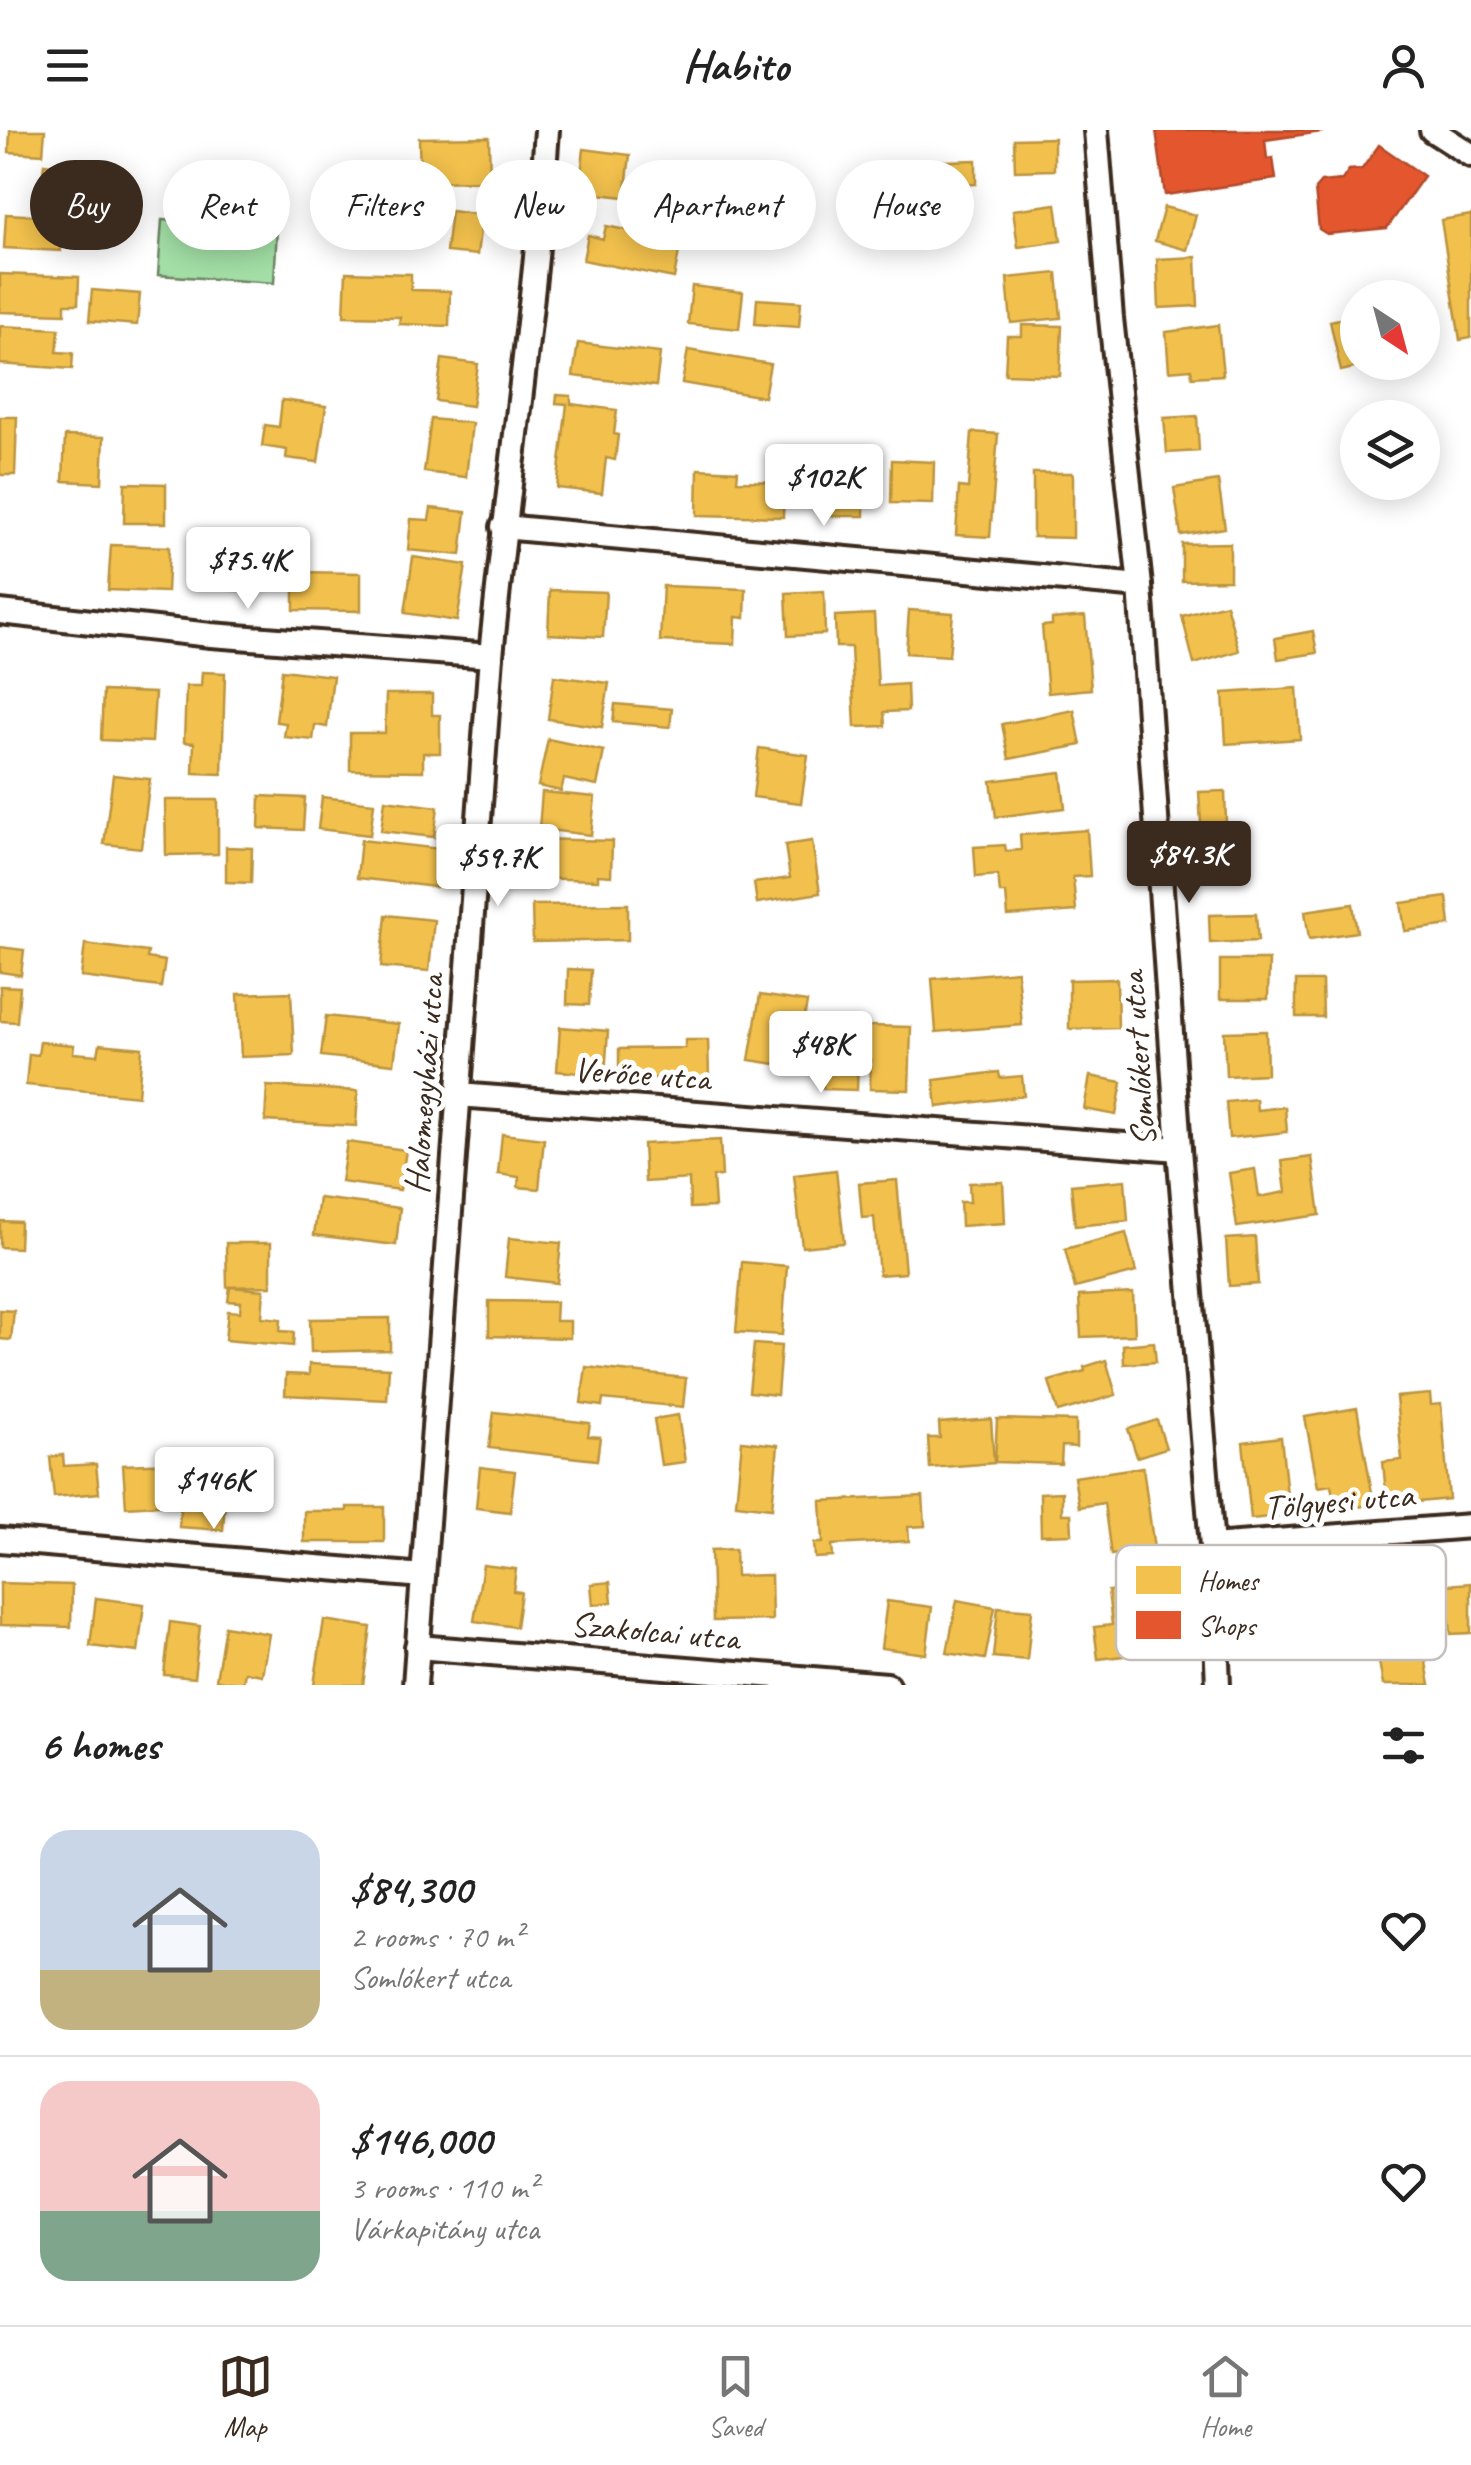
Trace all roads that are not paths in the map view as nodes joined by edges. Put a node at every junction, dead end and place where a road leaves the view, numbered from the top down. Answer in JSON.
{"nodes":[{"id":1,"x":547,"y":130,"type":"edge"},
{"id":2,"x":1096,"y":130,"type":"edge"},
{"id":3,"x":1432,"y":130,"type":"edge"},
{"id":4,"x":1471,"y":155,"type":"edge"},
{"id":5,"x":504,"y":528,"type":"junction"},
{"id":6,"x":1140,"y":586,"type":"junction"},
{"id":7,"x":0,"y":612,"type":"edge"},
{"id":8,"x":491,"y":656,"type":"junction"},
{"id":9,"x":458,"y":1095,"type":"junction"},
{"id":10,"x":1179,"y":1150,"type":"junction"},
{"id":11,"x":1471,"y":1526,"type":"edge"},
{"id":12,"x":0,"y":1540,"type":"edge"},
{"id":13,"x":1212,"y":1545,"type":"edge"},
{"id":14,"x":1225,"y":1545,"type":"edge"},
{"id":15,"x":423,"y":1576,"type":"junction"},
{"id":16,"x":417,"y":1646,"type":"junction"},
{"id":17,"x":1217,"y":1660,"type":"edge"},
{"id":18,"x":414,"y":1685,"type":"edge"},
{"id":19,"x":887,"y":1685,"type":"edge"},
{"id":20,"x":1218,"y":1685,"type":"edge"}],
"edges":[{"from":1,"to":5,"type":"street","name":"Halomegyházi utca"},
{"from":2,"to":6,"type":"street","name":"Somlókert utca"},
{"from":3,"to":4,"type":"street"},
{"from":5,"to":6,"type":"street"},
{"from":5,"to":8,"type":"street","name":"Halomegyházi utca"},
{"from":6,"to":10,"type":"street","name":"Somlókert utca"},
{"from":7,"to":8,"type":"street"},
{"from":8,"to":9,"type":"street","name":"Halomegyházi utca"},
{"from":9,"to":10,"type":"street","name":"Verőce utca"},
{"from":9,"to":15,"type":"street","name":"Halomegyházi utca"},
{"from":10,"to":13,"type":"street","name":"Somlókert utca"},
{"from":11,"to":14,"type":"street","name":"Tölgyesi utca"},
{"from":12,"to":15,"type":"street"},
{"from":15,"to":16,"type":"street","name":"Halomegyházi utca"},
{"from":16,"to":18,"type":"street","name":"Halomegyházi utca"},
{"from":16,"to":19,"type":"street","name":"Szakolcai utca"},
{"from":17,"to":20,"type":"street","name":"Somlókert utca"}]}
